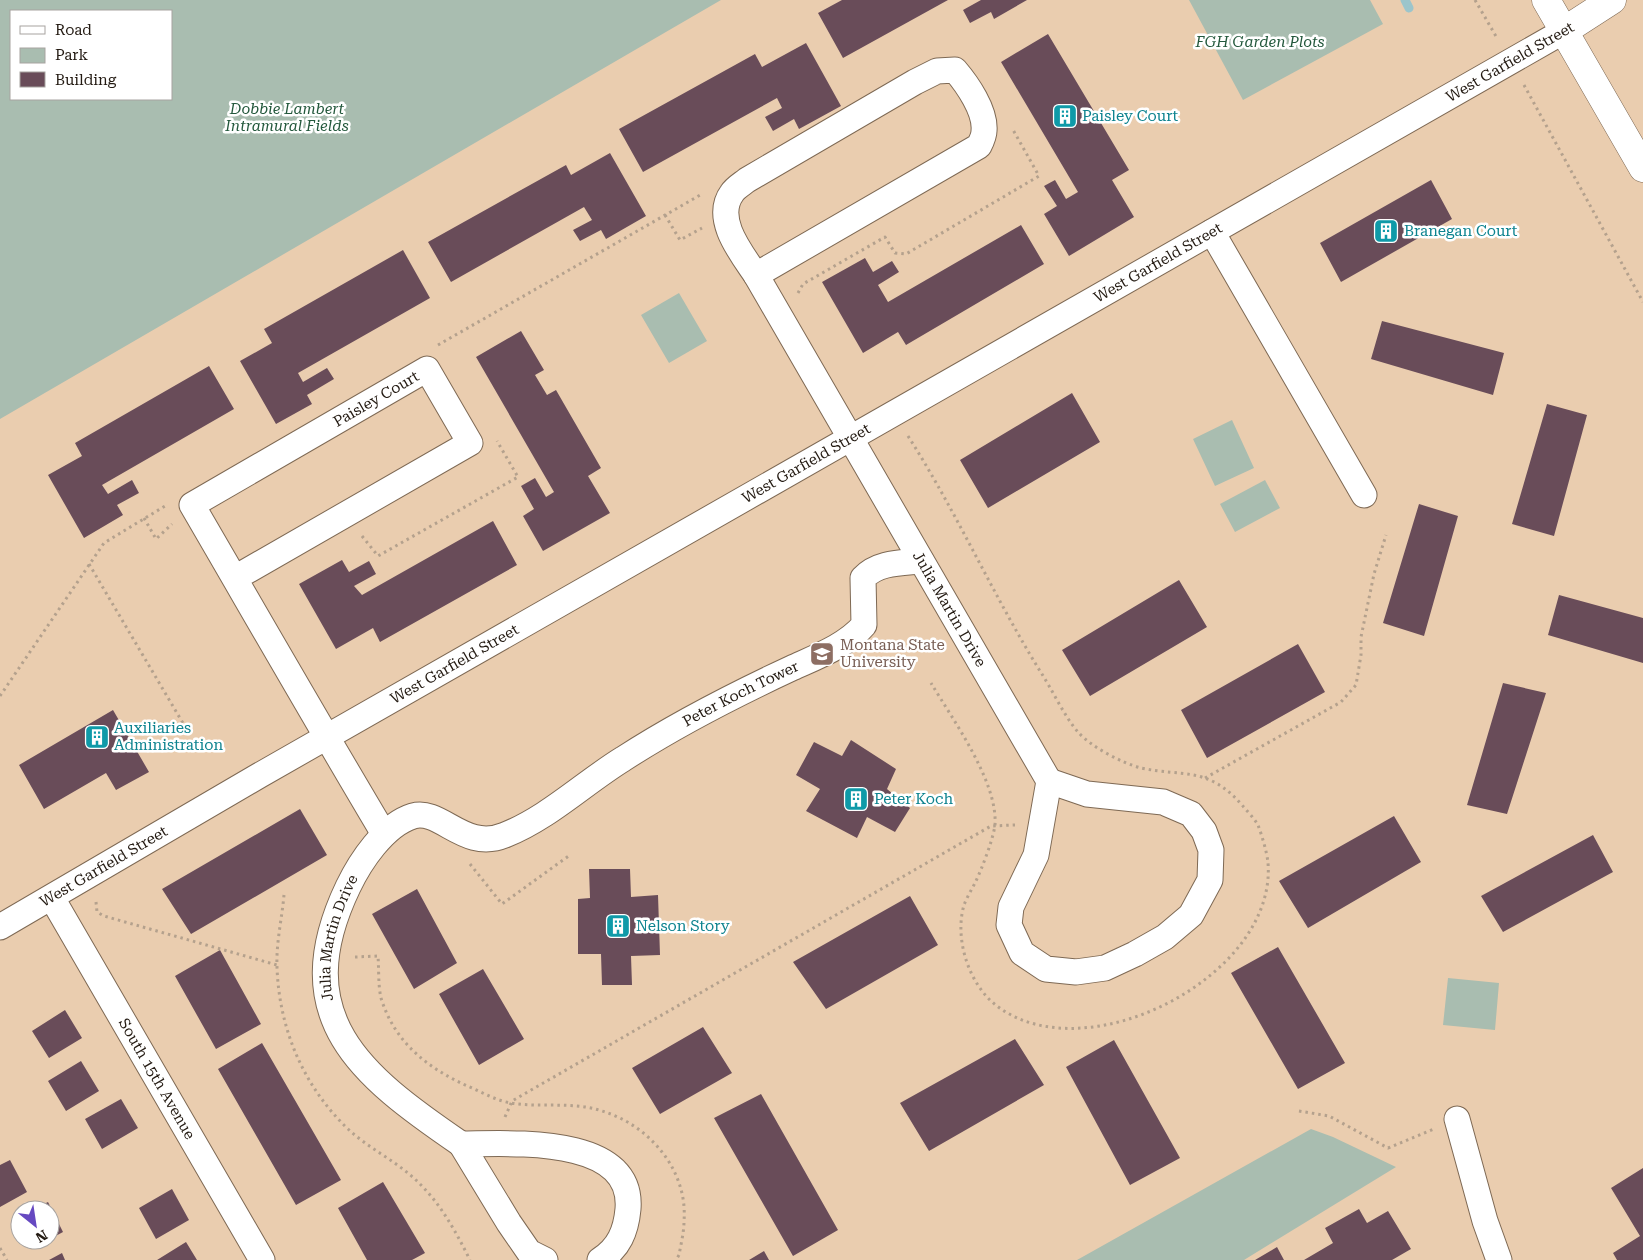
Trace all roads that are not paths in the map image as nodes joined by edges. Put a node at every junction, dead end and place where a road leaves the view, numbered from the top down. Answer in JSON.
{"nodes":[{"id":1,"x":1546,"y":0,"type":"edge"},
{"id":2,"x":1612,"y":0,"type":"edge"},
{"id":3,"x":1564,"y":32,"type":"junction"},
{"id":4,"x":1643,"y":168,"type":"edge"},
{"id":5,"x":1212,"y":232,"type":"junction"},
{"id":6,"x":756,"y":275,"type":"junction"},
{"id":7,"x":850,"y":437,"type":"junction"},
{"id":8,"x":1364,"y":495,"type":"dead end"},
{"id":9,"x":921,"y":561,"type":"junction"},
{"id":10,"x":235,"y":578,"type":"junction"},
{"id":11,"x":328,"y":736,"type":"junction"},
{"id":12,"x":652,"y":741,"type":"joint"},
{"id":13,"x":1049,"y":781,"type":"junction"},
{"id":14,"x":384,"y":834,"type":"junction"},
{"id":15,"x":52,"y":898,"type":"junction"},
{"id":16,"x":0,"y":927,"type":"edge"},
{"id":17,"x":1457,"y":1119,"type":"road end"},
{"id":18,"x":461,"y":1144,"type":"junction"},
{"id":19,"x":262,"y":1260,"type":"edge"},
{"id":20,"x":545,"y":1260,"type":"edge"},
{"id":21,"x":600,"y":1260,"type":"edge"},
{"id":22,"x":1499,"y":1260,"type":"edge"}],
"edges":[{"from":1,"to":3,"type":"main road"},
{"from":2,"to":3,"type":"main road","name":"West Garfield Street"},
{"from":3,"to":4,"type":"main road"},
{"from":3,"to":5,"type":"street","name":"West Garfield Street"},
{"from":5,"to":7,"type":"street","name":"West Garfield Street"},
{"from":5,"to":8,"type":"street"},
{"from":6,"to":6,"type":"street"},
{"from":6,"to":7,"type":"street"},
{"from":7,"to":9,"type":"street","name":"Julia Martin Drive"},
{"from":7,"to":11,"type":"street","name":"West Garfield Street"},
{"from":9,"to":12,"type":"street","name":"Peter Koch Tower"},
{"from":9,"to":13,"type":"street","name":"Julia Martin Drive"},
{"from":10,"to":10,"type":"street","name":"Paisley Court"},
{"from":10,"to":11,"type":"street"},
{"from":11,"to":14,"type":"street"},
{"from":11,"to":15,"type":"street","name":"West Garfield Street"},
{"from":12,"to":14,"type":"street","name":"Julia Martin Drive"},
{"from":13,"to":13,"type":"street"},
{"from":14,"to":18,"type":"street","name":"Julia Martin Drive"},
{"from":15,"to":16,"type":"street","name":"West Garfield Street"},
{"from":15,"to":19,"type":"street","name":"South 15th Avenue"},
{"from":17,"to":22,"type":"street"},
{"from":18,"to":20,"type":"street","name":"Julia Martin Drive"},
{"from":18,"to":21,"type":"street"}]}
